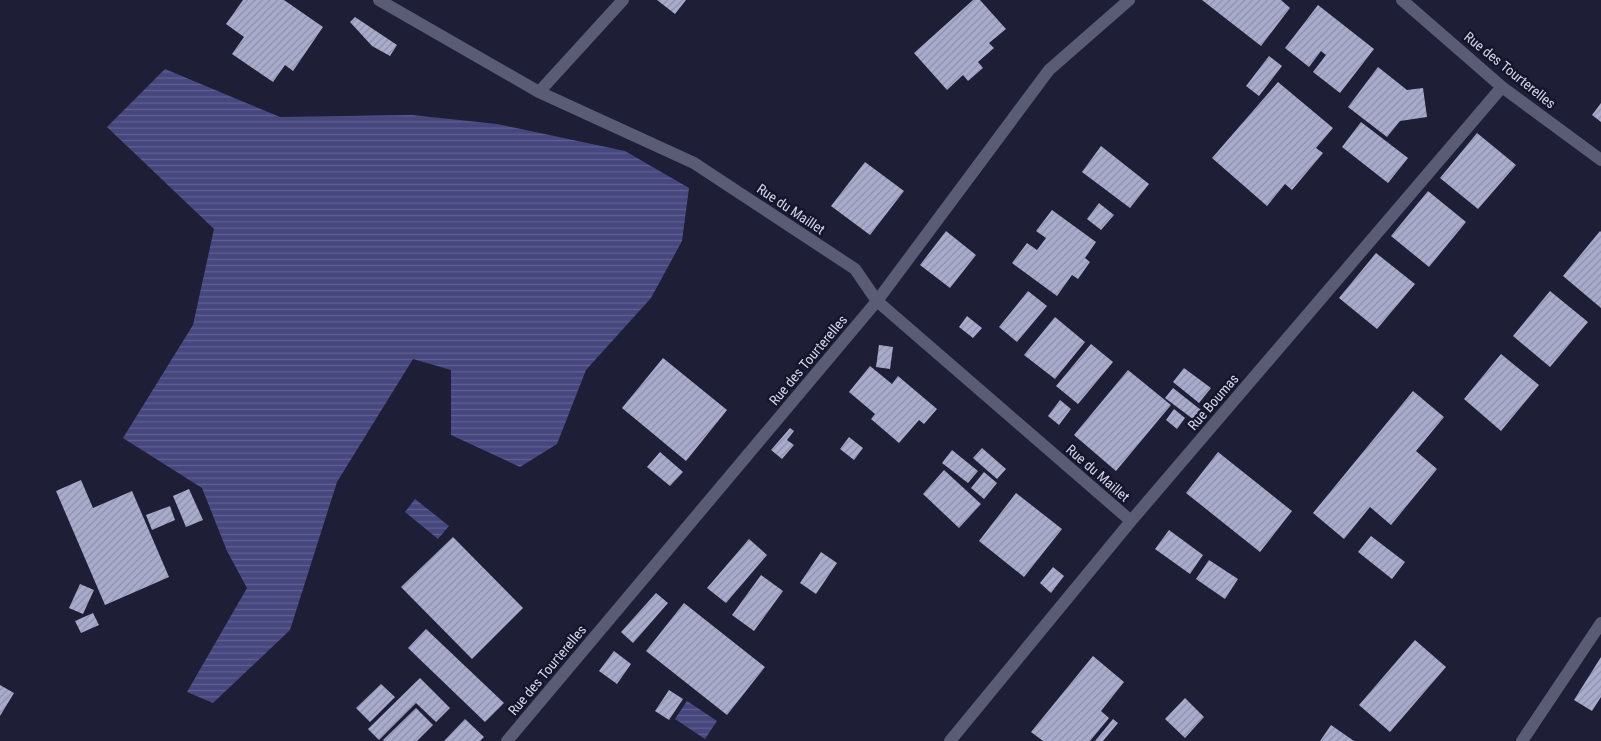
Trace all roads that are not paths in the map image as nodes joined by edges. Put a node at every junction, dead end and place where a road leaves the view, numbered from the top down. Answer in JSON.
{"nodes":[{"id":1,"x":379,"y":0,"type":"edge"},
{"id":2,"x":623,"y":0,"type":"edge"},
{"id":3,"x":1129,"y":0,"type":"edge"},
{"id":4,"x":1402,"y":0,"type":"edge"},
{"id":5,"x":1502,"y":87,"type":"junction"},
{"id":6,"x":538,"y":92,"type":"junction"},
{"id":7,"x":1601,"y":160,"type":"edge"},
{"id":8,"x":877,"y":301,"type":"junction"},
{"id":9,"x":1131,"y":521,"type":"junction"},
{"id":10,"x":1601,"y":623,"type":"edge"},
{"id":11,"x":507,"y":741,"type":"edge"},
{"id":12,"x":950,"y":741,"type":"edge"},
{"id":13,"x":1522,"y":741,"type":"edge"}],
"edges":[{"from":1,"to":6,"type":"street","name":"Rue du Maillet"},
{"from":2,"to":6,"type":"street"},
{"from":3,"to":8,"type":"street","name":"Rue des Tourterelles"},
{"from":4,"to":5,"type":"street","name":"Rue des Tourterelles"},
{"from":5,"to":7,"type":"street","name":"Rue des Tourterelles"},
{"from":5,"to":9,"type":"street","name":"Rue Boumas"},
{"from":6,"to":8,"type":"street","name":"Rue du Maillet"},
{"from":8,"to":9,"type":"street","name":"Rue du Maillet"},
{"from":8,"to":11,"type":"street","name":"Rue des Tourterelles"},
{"from":9,"to":12,"type":"street","name":"Rue Boumas"},
{"from":10,"to":13,"type":"street"}]}
